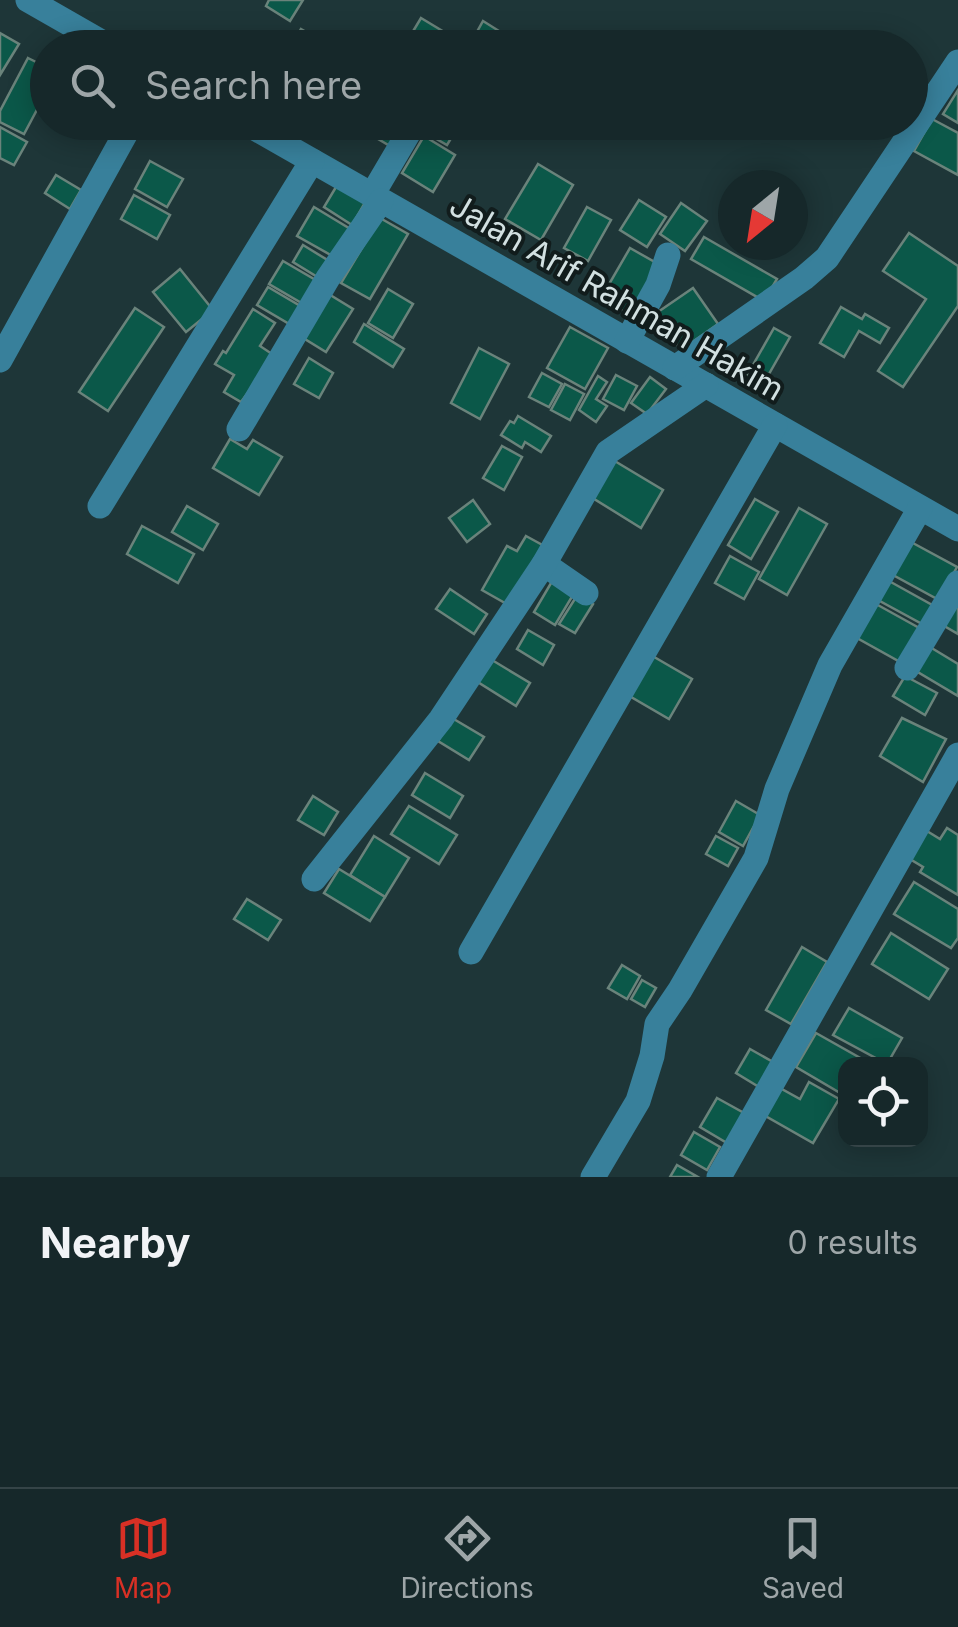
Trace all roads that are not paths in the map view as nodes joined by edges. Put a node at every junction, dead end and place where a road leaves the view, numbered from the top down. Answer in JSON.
{"nodes":[{"id":1,"x":28,"y":0,"type":"edge"},
{"id":2,"x":80,"y":30,"type":"edge"},
{"id":3,"x":958,"y":62,"type":"edge"},
{"id":4,"x":928,"y":107,"type":"edge"},
{"id":5,"x":122,"y":140,"type":"edge"},
{"id":6,"x":275,"y":140,"type":"edge"},
{"id":7,"x":406,"y":140,"type":"edge"},
{"id":8,"x":906,"y":140,"type":"edge"},
{"id":9,"x":312,"y":161,"type":"junction"},
{"id":10,"x":377,"y":198,"type":"junction"},
{"id":11,"x":668,"y":255,"type":"dead end"},
{"id":12,"x":627,"y":341,"type":"junction"},
{"id":13,"x":0,"y":360,"type":"edge"},
{"id":14,"x":690,"y":376,"type":"junction"},
{"id":15,"x":776,"y":425,"type":"junction"},
{"id":16,"x":239,"y":430,"type":"dead end"},
{"id":17,"x":100,"y":506,"type":"dead end"},
{"id":18,"x":920,"y":508,"type":"junction"},
{"id":19,"x":958,"y":529,"type":"edge"},
{"id":20,"x":544,"y":564,"type":"junction"},
{"id":21,"x":958,"y":583,"type":"edge"},
{"id":22,"x":586,"y":593,"type":"dead end"},
{"id":23,"x":907,"y":668,"type":"dead end"},
{"id":24,"x":958,"y":755,"type":"edge"},
{"id":25,"x":314,"y":879,"type":"dead end"},
{"id":26,"x":472,"y":952,"type":"dead end"},
{"id":27,"x":593,"y":1177,"type":"edge"},
{"id":28,"x":719,"y":1177,"type":"edge"}],
"edges":[{"from":1,"to":2,"type":"street"},
{"from":3,"to":4,"type":"street"},
{"from":5,"to":13,"type":"street"},
{"from":6,"to":9,"type":"street","name":"Jalan Arif Rahman Hakim"},
{"from":7,"to":10,"type":"street"},
{"from":8,"to":14,"type":"street"},
{"from":9,"to":10,"type":"street","name":"Jalan Arif Rahman Hakim"},
{"from":9,"to":17,"type":"street"},
{"from":10,"to":12,"type":"street","name":"Jalan Arif Rahman Hakim"},
{"from":10,"to":16,"type":"street"},
{"from":11,"to":12,"type":"street"},
{"from":12,"to":14,"type":"street","name":"Jalan Arif Rahman Hakim"},
{"from":14,"to":15,"type":"street","name":"Jalan Arif Rahman Hakim"},
{"from":14,"to":20,"type":"street"},
{"from":15,"to":18,"type":"street","name":"Jalan Arif Rahman Hakim"},
{"from":15,"to":26,"type":"street"},
{"from":18,"to":19,"type":"street","name":"Jalan Arif Rahman Hakim"},
{"from":18,"to":27,"type":"street"},
{"from":20,"to":22,"type":"street"},
{"from":20,"to":25,"type":"street"},
{"from":21,"to":23,"type":"street"},
{"from":24,"to":28,"type":"street"}]}
